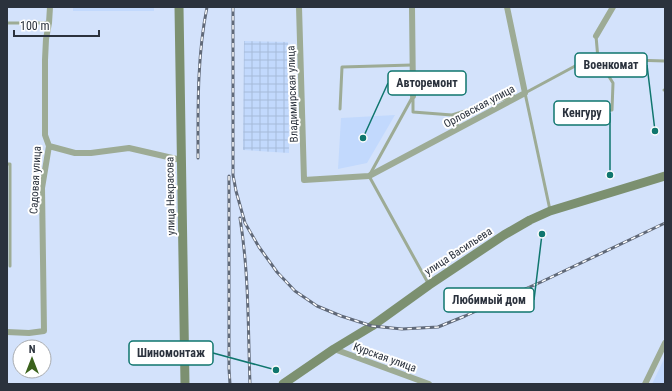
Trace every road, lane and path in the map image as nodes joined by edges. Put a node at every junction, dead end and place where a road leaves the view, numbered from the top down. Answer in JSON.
{"nodes":[{"id":1,"x":50,"y":7,"type":"edge"},
{"id":2,"x":179,"y":7,"type":"edge"},
{"id":3,"x":299,"y":7,"type":"edge"},
{"id":4,"x":412,"y":7,"type":"edge"},
{"id":5,"x":507,"y":7,"type":"edge"},
{"id":6,"x":613,"y":7,"type":"edge"},
{"id":7,"x":7,"y":23,"type":"edge"},
{"id":8,"x":49,"y":23,"type":"junction"},
{"id":9,"x":596,"y":36,"type":"joint"},
{"id":10,"x":598,"y":59,"type":"junction"},
{"id":11,"x":665,"y":61,"type":"edge"},
{"id":12,"x":413,"y":65,"type":"junction"},
{"id":13,"x":525,"y":93,"type":"junction"},
{"id":14,"x":413,"y":96,"type":"junction"},
{"id":15,"x":340,"y":108,"type":"dead end"},
{"id":16,"x":599,"y":111,"type":"dead end"},
{"id":17,"x":452,"y":115,"type":"junction"},
{"id":18,"x":459,"y":128,"type":"junction"},
{"id":19,"x":49,"y":146,"type":"junction"},
{"id":20,"x":181,"y":160,"type":"junction"},
{"id":21,"x":7,"y":164,"type":"edge"},
{"id":22,"x":369,"y":176,"type":"junction"},
{"id":23,"x":665,"y":176,"type":"edge"},
{"id":24,"x":304,"y":180,"type":"joint"},
{"id":25,"x":550,"y":211,"type":"junction"},
{"id":26,"x":10,"y":266,"type":"dead end"},
{"id":27,"x":429,"y":285,"type":"junction"},
{"id":28,"x":7,"y":332,"type":"edge"},
{"id":29,"x":665,"y":344,"type":"edge"},
{"id":30,"x":334,"y":349,"type":"junction"},
{"id":31,"x":185,"y":384,"type":"edge"},
{"id":32,"x":283,"y":384,"type":"edge"},
{"id":33,"x":429,"y":384,"type":"edge"},
{"id":34,"x":645,"y":384,"type":"edge"}],
"edges":[{"from":1,"to":8,"type":"street","name":"Садовая улица"},
{"from":2,"to":20,"type":"street","name":"улица Некрасова"},
{"from":3,"to":24,"type":"street","name":"Владимирская улица"},
{"from":4,"to":12,"type":"street"},
{"from":5,"to":13,"type":"street"},
{"from":6,"to":9,"type":"street"},
{"from":7,"to":8,"type":"lane"},
{"from":8,"to":19,"type":"street","name":"Садовая улица"},
{"from":9,"to":10,"type":"lane"},
{"from":10,"to":11,"type":"lane","name":"Орловская улица"},
{"from":10,"to":13,"type":"lane","name":"Орловская улица"},
{"from":10,"to":16,"type":"lane"},
{"from":12,"to":14,"type":"street"},
{"from":12,"to":15,"type":"lane"},
{"from":13,"to":17,"type":"lane"},
{"from":13,"to":18,"type":"street","name":"Орловская улица"},
{"from":13,"to":25,"type":"lane"},
{"from":14,"to":17,"type":"lane"},
{"from":14,"to":22,"type":"lane"},
{"from":17,"to":18,"type":"lane"},
{"from":18,"to":22,"type":"street","name":"Орловская улица"},
{"from":19,"to":20,"type":"street"},
{"from":19,"to":28,"type":"street","name":"Садовая улица"},
{"from":20,"to":31,"type":"street","name":"улица Некрасова"},
{"from":21,"to":26,"type":"lane"},
{"from":22,"to":24,"type":"street","name":"Орловская улица"},
{"from":22,"to":27,"type":"lane"},
{"from":23,"to":25,"type":"street","name":"улица Васильева"},
{"from":25,"to":27,"type":"street","name":"улица Васильева"},
{"from":27,"to":30,"type":"street","name":"улица Васильева"},
{"from":29,"to":34,"type":"street"},
{"from":30,"to":32,"type":"street","name":"улица Васильева"},
{"from":30,"to":33,"type":"street","name":"Курская улица"}]}
